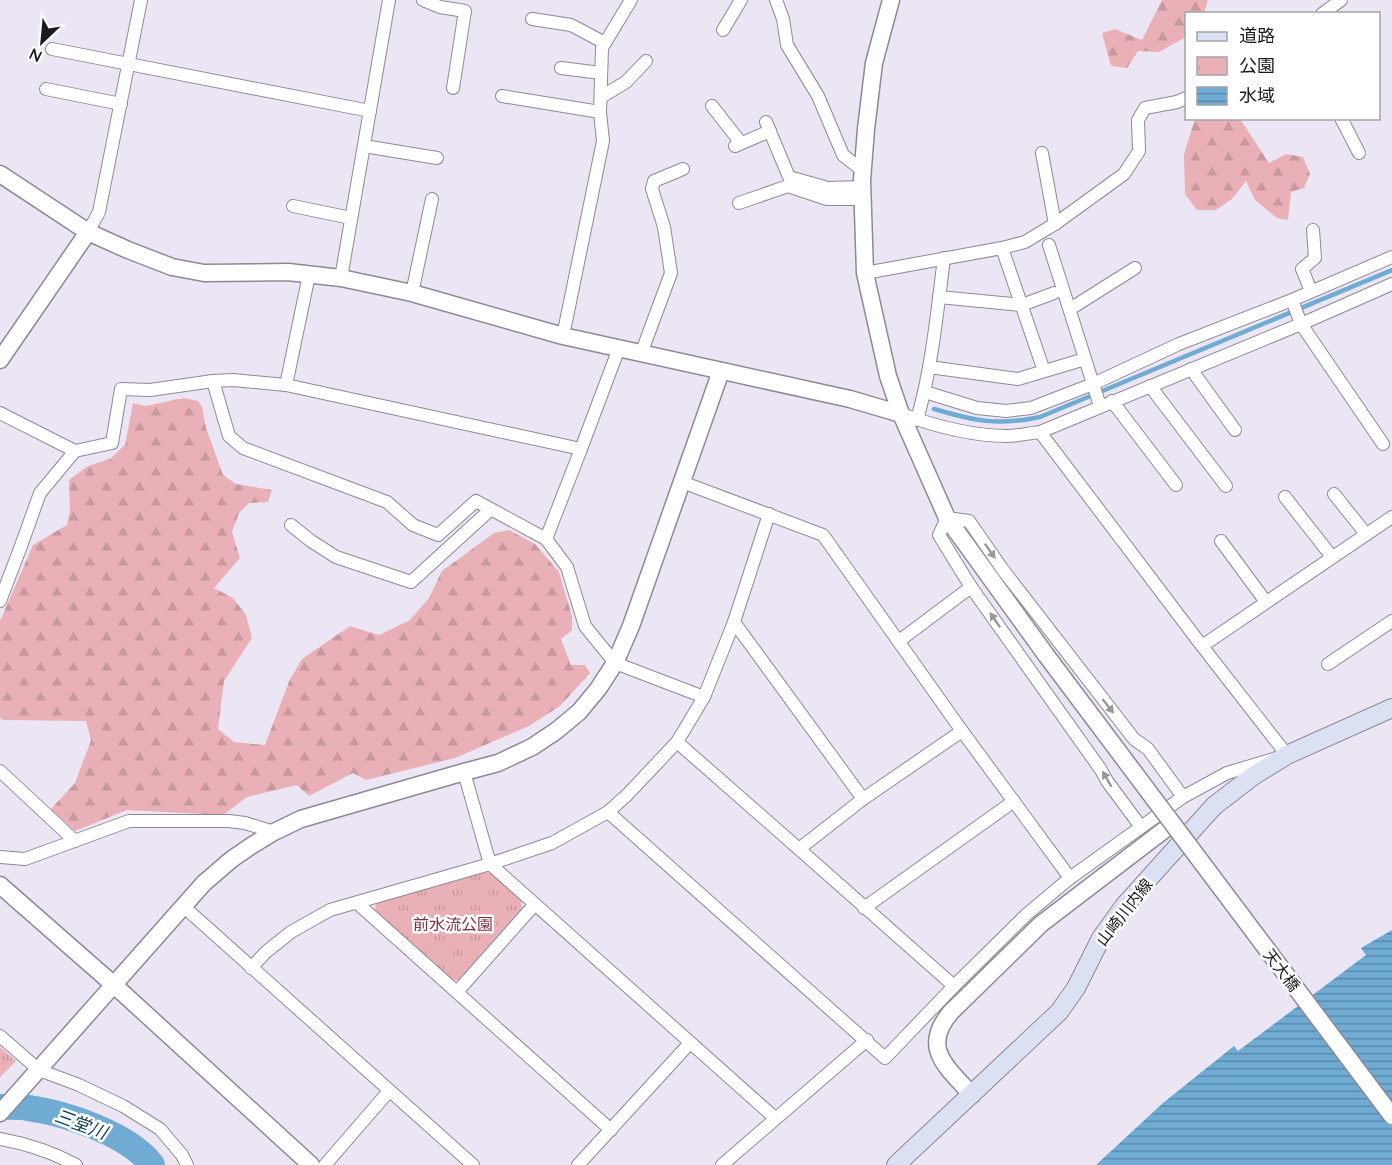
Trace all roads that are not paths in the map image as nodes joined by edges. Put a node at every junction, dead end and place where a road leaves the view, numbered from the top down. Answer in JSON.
{"nodes":[{"id":1,"x":141,"y":0,"type":"edge"},
{"id":2,"x":389,"y":0,"type":"edge"},
{"id":3,"x":423,"y":0,"type":"edge"},
{"id":4,"x":631,"y":0,"type":"edge"},
{"id":5,"x":741,"y":0,"type":"edge"},
{"id":6,"x":776,"y":0,"type":"edge"},
{"id":7,"x":891,"y":0,"type":"edge"},
{"id":8,"x":1341,"y":0,"type":"edge"},
{"id":9,"x":1325,"y":12,"type":"edge"},
{"id":10,"x":532,"y":19,"type":"dead end"},
{"id":11,"x":723,"y":30,"type":"dead end"},
{"id":12,"x":605,"y":43,"type":"junction"},
{"id":13,"x":52,"y":49,"type":"dead end"},
{"id":14,"x":646,"y":61,"type":"dead end"},
{"id":15,"x":129,"y":65,"type":"junction"},
{"id":16,"x":561,"y":68,"type":"dead end"},
{"id":17,"x":601,"y":74,"type":"junction"},
{"id":18,"x":453,"y":88,"type":"dead end"},
{"id":19,"x":46,"y":89,"type":"dead end"},
{"id":20,"x":502,"y":96,"type":"dead end"},
{"id":21,"x":601,"y":97,"type":"junction"},
{"id":22,"x":1185,"y":98,"type":"edge"},
{"id":23,"x":121,"y":104,"type":"junction"},
{"id":24,"x":712,"y":106,"type":"dead end"},
{"id":25,"x":370,"y":111,"type":"junction"},
{"id":26,"x":600,"y":112,"type":"junction"},
{"id":27,"x":1342,"y":120,"type":"edge"},
{"id":28,"x":364,"y":146,"type":"junction"},
{"id":29,"x":1042,"y":153,"type":"dead end"},
{"id":30,"x":1359,"y":153,"type":"dead end"},
{"id":31,"x":437,"y":158,"type":"dead end"},
{"id":32,"x":683,"y":170,"type":"dead end"},
{"id":33,"x":2,"y":180,"type":"edge"},
{"id":34,"x":862,"y":185,"type":"junction"},
{"id":35,"x":432,"y":199,"type":"dead end"},
{"id":36,"x":739,"y":203,"type":"dead end"},
{"id":37,"x":293,"y":207,"type":"dead end"},
{"id":38,"x":351,"y":218,"type":"junction"},
{"id":39,"x":1055,"y":224,"type":"junction"},
{"id":40,"x":1313,"y":230,"type":"dead end"},
{"id":41,"x":88,"y":232,"type":"junction"},
{"id":42,"x":1049,"y":245,"type":"dead end"},
{"id":43,"x":1002,"y":248,"type":"junction"},
{"id":44,"x":1392,"y":257,"type":"edge"},
{"id":45,"x":944,"y":258,"type":"junction"},
{"id":46,"x":1135,"y":268,"type":"dead end"},
{"id":47,"x":865,"y":273,"type":"junction"},
{"id":48,"x":309,"y":275,"type":"junction"},
{"id":49,"x":341,"y":278,"type":"junction"},
{"id":50,"x":1392,"y":284,"type":"edge"},
{"id":51,"x":1311,"y":291,"type":"junction"},
{"id":52,"x":412,"y":293,"type":"junction"},
{"id":53,"x":1054,"y":293,"type":"dead end"},
{"id":54,"x":939,"y":297,"type":"junction"},
{"id":55,"x":1292,"y":300,"type":"junction"},
{"id":56,"x":1022,"y":305,"type":"junction"},
{"id":57,"x":1070,"y":309,"type":"junction"},
{"id":58,"x":1301,"y":324,"type":"junction"},
{"id":59,"x":563,"y":336,"type":"junction"},
{"id":60,"x":619,"y":348,"type":"junction"},
{"id":61,"x":641,"y":354,"type":"junction"},
{"id":62,"x":1085,"y":359,"type":"junction"},
{"id":63,"x":0,"y":360,"type":"edge"},
{"id":64,"x":930,"y":367,"type":"junction"},
{"id":65,"x":1191,"y":369,"type":"junction"},
{"id":66,"x":721,"y":371,"type":"junction"},
{"id":67,"x":1044,"y":371,"type":"junction"},
{"id":68,"x":213,"y":381,"type":"junction"},
{"id":69,"x":1093,"y":384,"type":"junction"},
{"id":70,"x":286,"y":385,"type":"junction"},
{"id":71,"x":1150,"y":386,"type":"junction"},
{"id":72,"x":925,"y":392,"type":"junction"},
{"id":73,"x":1106,"y":404,"type":"junction"},
{"id":74,"x":0,"y":413,"type":"edge"},
{"id":75,"x":901,"y":414,"type":"junction"},
{"id":76,"x":917,"y":420,"type":"junction"},
{"id":77,"x":1235,"y":430,"type":"dead end"},
{"id":78,"x":1041,"y":432,"type":"junction"},
{"id":79,"x":1383,"y":444,"type":"dead end"},
{"id":80,"x":581,"y":449,"type":"junction"},
{"id":81,"x":75,"y":451,"type":"junction"},
{"id":82,"x":682,"y":482,"type":"junction"},
{"id":83,"x":1176,"y":485,"type":"dead end"},
{"id":84,"x":1226,"y":486,"type":"dead end"},
{"id":85,"x":1334,"y":494,"type":"dead end"},
{"id":86,"x":1285,"y":496,"type":"dead end"},
{"id":87,"x":490,"y":510,"type":"junction"},
{"id":88,"x":769,"y":514,"type":"junction"},
{"id":89,"x":1392,"y":516,"type":"edge"},
{"id":90,"x":947,"y":518,"type":"junction"},
{"id":91,"x":291,"y":525,"type":"dead end"},
{"id":92,"x":1366,"y":534,"type":"junction"},
{"id":93,"x":546,"y":539,"type":"junction"},
{"id":94,"x":1221,"y":541,"type":"dead end"},
{"id":95,"x":1332,"y":557,"type":"junction"},
{"id":96,"x":971,"y":587,"type":"junction"},
{"id":97,"x":0,"y":601,"type":"edge"},
{"id":98,"x":1266,"y":602,"type":"junction"},
{"id":99,"x":1392,"y":621,"type":"edge"},
{"id":100,"x":734,"y":622,"type":"junction"},
{"id":101,"x":899,"y":641,"type":"junction"},
{"id":102,"x":1202,"y":646,"type":"junction"},
{"id":103,"x":615,"y":663,"type":"junction"},
{"id":104,"x":1328,"y":664,"type":"dead end"},
{"id":105,"x":704,"y":697,"type":"junction"},
{"id":106,"x":1392,"y":708,"type":"edge"},
{"id":107,"x":962,"y":731,"type":"junction"},
{"id":108,"x":677,"y":742,"type":"junction"},
{"id":109,"x":1287,"y":755,"type":"junction"},
{"id":110,"x":0,"y":771,"type":"edge"},
{"id":111,"x":464,"y":772,"type":"junction"},
{"id":112,"x":1183,"y":797,"type":"junction"},
{"id":113,"x":864,"y":799,"type":"junction"},
{"id":114,"x":1014,"y":801,"type":"junction"},
{"id":115,"x":608,"y":812,"type":"junction"},
{"id":116,"x":1172,"y":824,"type":"junction"},
{"id":117,"x":1141,"y":827,"type":"junction"},
{"id":118,"x":274,"y":832,"type":"junction"},
{"id":119,"x":75,"y":841,"type":"junction"},
{"id":120,"x":799,"y":849,"type":"junction"},
{"id":121,"x":0,"y":857,"type":"edge"},
{"id":122,"x":490,"y":864,"type":"junction"},
{"id":123,"x":1070,"y":878,"type":"junction"},
{"id":124,"x":0,"y":885,"type":"edge"},
{"id":125,"x":357,"y":903,"type":"junction"},
{"id":126,"x":535,"y":904,"type":"junction"},
{"id":127,"x":183,"y":906,"type":"junction"},
{"id":128,"x":864,"y":908,"type":"junction"},
{"id":129,"x":251,"y":968,"type":"junction"},
{"id":130,"x":114,"y":985,"type":"junction"},
{"id":131,"x":954,"y":986,"type":"junction"},
{"id":132,"x":457,"y":992,"type":"junction"},
{"id":133,"x":0,"y":1036,"type":"edge"},
{"id":134,"x":867,"y":1040,"type":"junction"},
{"id":135,"x":690,"y":1043,"type":"junction"},
{"id":136,"x":36,"y":1073,"type":"junction"},
{"id":137,"x":389,"y":1091,"type":"junction"},
{"id":138,"x":972,"y":1095,"type":"junction"},
{"id":139,"x":0,"y":1113,"type":"edge"},
{"id":140,"x":1392,"y":1116,"type":"edge"},
{"id":141,"x":775,"y":1118,"type":"junction"},
{"id":142,"x":611,"y":1130,"type":"junction"},
{"id":143,"x":0,"y":1139,"type":"edge"},
{"id":144,"x":76,"y":1165,"type":"edge"},
{"id":145,"x":188,"y":1165,"type":"edge"},
{"id":146,"x":311,"y":1165,"type":"edge"},
{"id":147,"x":325,"y":1165,"type":"edge"},
{"id":148,"x":473,"y":1165,"type":"edge"},
{"id":149,"x":578,"y":1165,"type":"edge"},
{"id":150,"x":722,"y":1165,"type":"edge"},
{"id":151,"x":896,"y":1165,"type":"edge"}],
"edges":[{"from":1,"to":15,"type":"street"},
{"from":2,"to":25,"type":"street"},
{"from":3,"to":18,"type":"street"},
{"from":4,"to":12,"type":"street"},
{"from":5,"to":11,"type":"street"},
{"from":6,"to":34,"type":"street"},
{"from":7,"to":34,"type":"street","name":"天大橋"},
{"from":8,"to":9,"type":"street"},
{"from":10,"to":12,"type":"street"},
{"from":12,"to":17,"type":"street"},
{"from":13,"to":15,"type":"street"},
{"from":14,"to":21,"type":"street"},
{"from":15,"to":23,"type":"street"},
{"from":15,"to":25,"type":"street"},
{"from":16,"to":17,"type":"street"},
{"from":17,"to":21,"type":"street"},
{"from":19,"to":23,"type":"street"},
{"from":20,"to":26,"type":"street"},
{"from":21,"to":26,"type":"street"},
{"from":22,"to":39,"type":"street"},
{"from":23,"to":41,"type":"street"},
{"from":24,"to":34,"type":"street"},
{"from":25,"to":28,"type":"street"},
{"from":26,"to":59,"type":"street"},
{"from":27,"to":30,"type":"street"},
{"from":28,"to":31,"type":"street"},
{"from":28,"to":38,"type":"street"},
{"from":29,"to":39,"type":"street"},
{"from":32,"to":61,"type":"street"},
{"from":33,"to":41,"type":"street"},
{"from":34,"to":36,"type":"street"},
{"from":34,"to":47,"type":"street","name":"天大橋"},
{"from":35,"to":52,"type":"street"},
{"from":37,"to":38,"type":"street"},
{"from":38,"to":49,"type":"street"},
{"from":39,"to":43,"type":"street"},
{"from":40,"to":51,"type":"street"},
{"from":41,"to":48,"type":"street"},
{"from":41,"to":63,"type":"street"},
{"from":42,"to":57,"type":"street"},
{"from":43,"to":45,"type":"street"},
{"from":43,"to":56,"type":"street"},
{"from":44,"to":51,"type":"street"},
{"from":45,"to":47,"type":"street"},
{"from":45,"to":54,"type":"street"},
{"from":46,"to":57,"type":"street"},
{"from":47,"to":75,"type":"street","name":"天大橋"},
{"from":48,"to":49,"type":"street"},
{"from":48,"to":70,"type":"street"},
{"from":49,"to":52,"type":"street"},
{"from":50,"to":58,"type":"street"},
{"from":51,"to":55,"type":"street"},
{"from":52,"to":59,"type":"street"},
{"from":53,"to":56,"type":"street"},
{"from":54,"to":56,"type":"street"},
{"from":54,"to":64,"type":"street"},
{"from":55,"to":58,"type":"street"},
{"from":55,"to":69,"type":"street"},
{"from":56,"to":67,"type":"street"},
{"from":57,"to":62,"type":"street"},
{"from":58,"to":65,"type":"street"},
{"from":58,"to":79,"type":"street"},
{"from":59,"to":60,"type":"street"},
{"from":60,"to":61,"type":"street"},
{"from":60,"to":80,"type":"street"},
{"from":61,"to":66,"type":"street"},
{"from":62,"to":67,"type":"street"},
{"from":62,"to":69,"type":"street"},
{"from":64,"to":67,"type":"street"},
{"from":64,"to":72,"type":"street"},
{"from":65,"to":71,"type":"street"},
{"from":65,"to":77,"type":"street"},
{"from":66,"to":75,"type":"street"},
{"from":66,"to":82,"type":"street"},
{"from":68,"to":70,"type":"street"},
{"from":68,"to":81,"type":"street"},
{"from":68,"to":87,"type":"street"},
{"from":69,"to":72,"type":"street"},
{"from":69,"to":73,"type":"street"},
{"from":70,"to":80,"type":"street"},
{"from":71,"to":73,"type":"street"},
{"from":71,"to":84,"type":"street"},
{"from":72,"to":76,"type":"street"},
{"from":73,"to":78,"type":"street"},
{"from":73,"to":83,"type":"street"},
{"from":74,"to":81,"type":"street"},
{"from":75,"to":76,"type":"street"},
{"from":75,"to":90,"type":"street","name":"天大橋"},
{"from":76,"to":78,"type":"street"},
{"from":78,"to":102,"type":"street"},
{"from":80,"to":93,"type":"street"},
{"from":81,"to":97,"type":"street"},
{"from":82,"to":88,"type":"street"},
{"from":82,"to":103,"type":"street"},
{"from":85,"to":92,"type":"street"},
{"from":86,"to":95,"type":"street"},
{"from":87,"to":91,"type":"street"},
{"from":87,"to":93,"type":"street"},
{"from":88,"to":100,"type":"street"},
{"from":88,"to":101,"type":"street"},
{"from":89,"to":92,"type":"street"},
{"from":90,"to":96,"type":"street"},
{"from":90,"to":112,"type":"street","one_way":true},
{"from":90,"to":116,"type":"street","name":"天大橋","bridge":true},
{"from":92,"to":95,"type":"street"},
{"from":93,"to":103,"type":"street"},
{"from":94,"to":98,"type":"street"},
{"from":95,"to":98,"type":"street"},
{"from":96,"to":101,"type":"street"},
{"from":117,"to":96,"type":"street","one_way":true},
{"from":98,"to":102,"type":"street"},
{"from":99,"to":104,"type":"street"},
{"from":100,"to":105,"type":"street"},
{"from":100,"to":113,"type":"street"},
{"from":101,"to":107,"type":"street"},
{"from":102,"to":109,"type":"street"},
{"from":103,"to":105,"type":"street"},
{"from":103,"to":111,"type":"street"},
{"from":105,"to":108,"type":"street"},
{"from":106,"to":109,"type":"main road","name":"山崎川内線"},
{"from":107,"to":113,"type":"street"},
{"from":107,"to":114,"type":"street"},
{"from":108,"to":115,"type":"street"},
{"from":108,"to":120,"type":"street"},
{"from":109,"to":112,"type":"street"},
{"from":109,"to":138,"type":"main road","name":"山崎川内線"},
{"from":110,"to":119,"type":"street"},
{"from":111,"to":118,"type":"street"},
{"from":111,"to":122,"type":"street"},
{"from":112,"to":117,"type":"street"},
{"from":113,"to":120,"type":"street"},
{"from":114,"to":123,"type":"street"},
{"from":114,"to":128,"type":"street"},
{"from":115,"to":122,"type":"street"},
{"from":115,"to":134,"type":"street"},
{"from":116,"to":138,"type":"street"},
{"from":116,"to":140,"type":"street","name":"天大橋","bridge":true},
{"from":117,"to":123,"type":"street"},
{"from":118,"to":119,"type":"street"},
{"from":118,"to":127,"type":"street"},
{"from":119,"to":121,"type":"street"},
{"from":120,"to":128,"type":"street"},
{"from":122,"to":125,"type":"street"},
{"from":122,"to":126,"type":"street"},
{"from":123,"to":131,"type":"street"},
{"from":124,"to":130,"type":"street"},
{"from":125,"to":129,"type":"street"},
{"from":125,"to":132,"type":"street"},
{"from":126,"to":132,"type":"street"},
{"from":126,"to":135,"type":"street"},
{"from":127,"to":129,"type":"street"},
{"from":127,"to":130,"type":"street"},
{"from":128,"to":131,"type":"street"},
{"from":129,"to":137,"type":"street"},
{"from":130,"to":136,"type":"street"},
{"from":130,"to":146,"type":"street"},
{"from":131,"to":134,"type":"street"},
{"from":132,"to":142,"type":"street"},
{"from":133,"to":136,"type":"street"},
{"from":134,"to":141,"type":"street"},
{"from":135,"to":141,"type":"street"},
{"from":135,"to":142,"type":"street"},
{"from":136,"to":139,"type":"street"},
{"from":136,"to":145,"type":"street"},
{"from":137,"to":147,"type":"street"},
{"from":137,"to":148,"type":"street"},
{"from":138,"to":151,"type":"main road","name":"山崎川内線"},
{"from":141,"to":150,"type":"street"},
{"from":142,"to":149,"type":"street"},
{"from":143,"to":144,"type":"street"}]}
